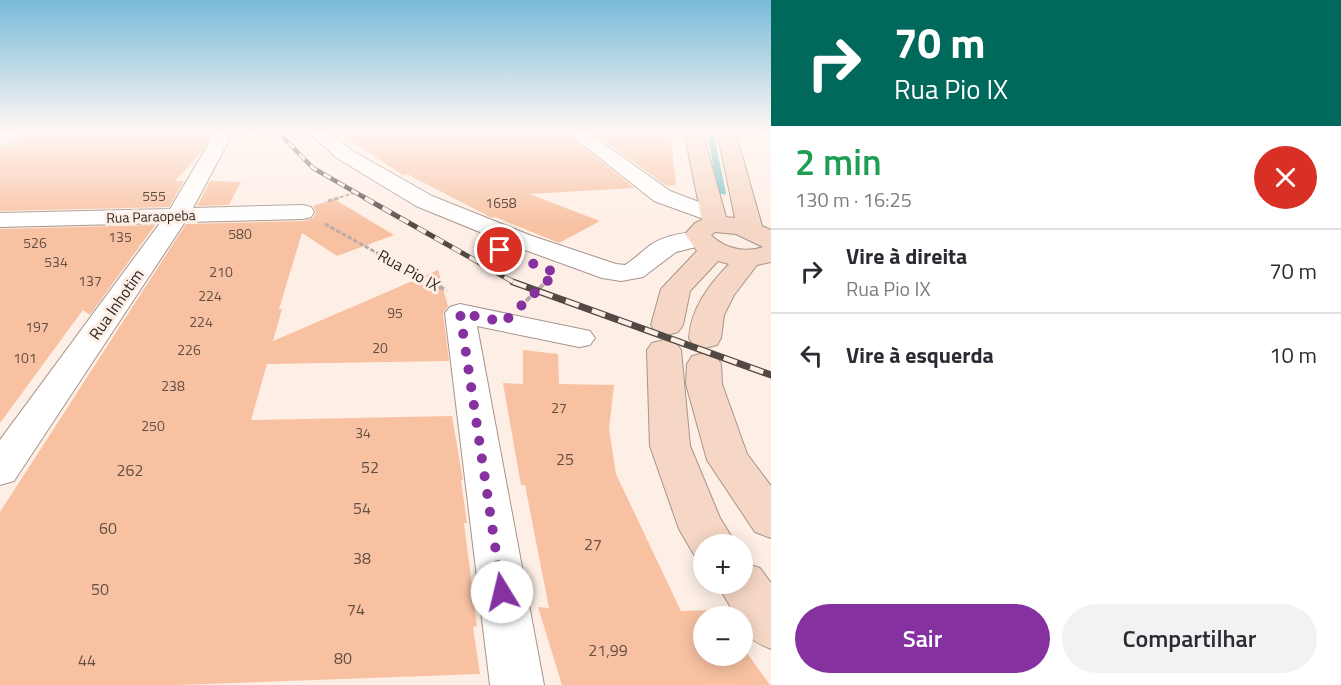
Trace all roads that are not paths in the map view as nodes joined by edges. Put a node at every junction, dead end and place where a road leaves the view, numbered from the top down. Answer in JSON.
{"nodes":[{"id":1,"x":207,"y":163,"type":"edge"},
{"id":2,"x":359,"y":163,"type":"edge"},
{"id":3,"x":618,"y":163,"type":"edge"},
{"id":4,"x":698,"y":163,"type":"edge"},
{"id":5,"x":736,"y":163,"type":"edge"},
{"id":6,"x":295,"y":212,"type":"road end"},
{"id":7,"x":178,"y":215,"type":"junction"},
{"id":8,"x":0,"y":220,"type":"edge"},
{"id":9,"x":710,"y":232,"type":"junction"},
{"id":10,"x":763,"y":250,"type":"edge"},
{"id":11,"x":579,"y":338,"type":"dead end"},
{"id":12,"x":0,"y":470,"type":"edge"},
{"id":13,"x":771,"y":519,"type":"edge"},
{"id":14,"x":706,"y":534,"type":"edge"},
{"id":15,"x":749,"y":594,"type":"edge"},
{"id":16,"x":771,"y":624,"type":"edge"},
{"id":17,"x":517,"y":685,"type":"edge"}],
"edges":[{"from":1,"to":7,"type":"street","name":"Rua Inhotim"},
{"from":2,"to":9,"type":"street"},
{"from":3,"to":9,"type":"street"},
{"from":4,"to":9,"type":"street"},
{"from":5,"to":10,"type":"street"},
{"from":6,"to":7,"type":"street","name":"Rua Paraopeba"},
{"from":7,"to":8,"type":"street","name":"Rua Paraopeba"},
{"from":7,"to":12,"type":"street","name":"Rua Inhotim"},
{"from":9,"to":10,"type":"street"},
{"from":9,"to":14,"type":"street"},
{"from":10,"to":13,"type":"street"},
{"from":11,"to":17,"type":"street"},
{"from":15,"to":16,"type":"street"}]}
